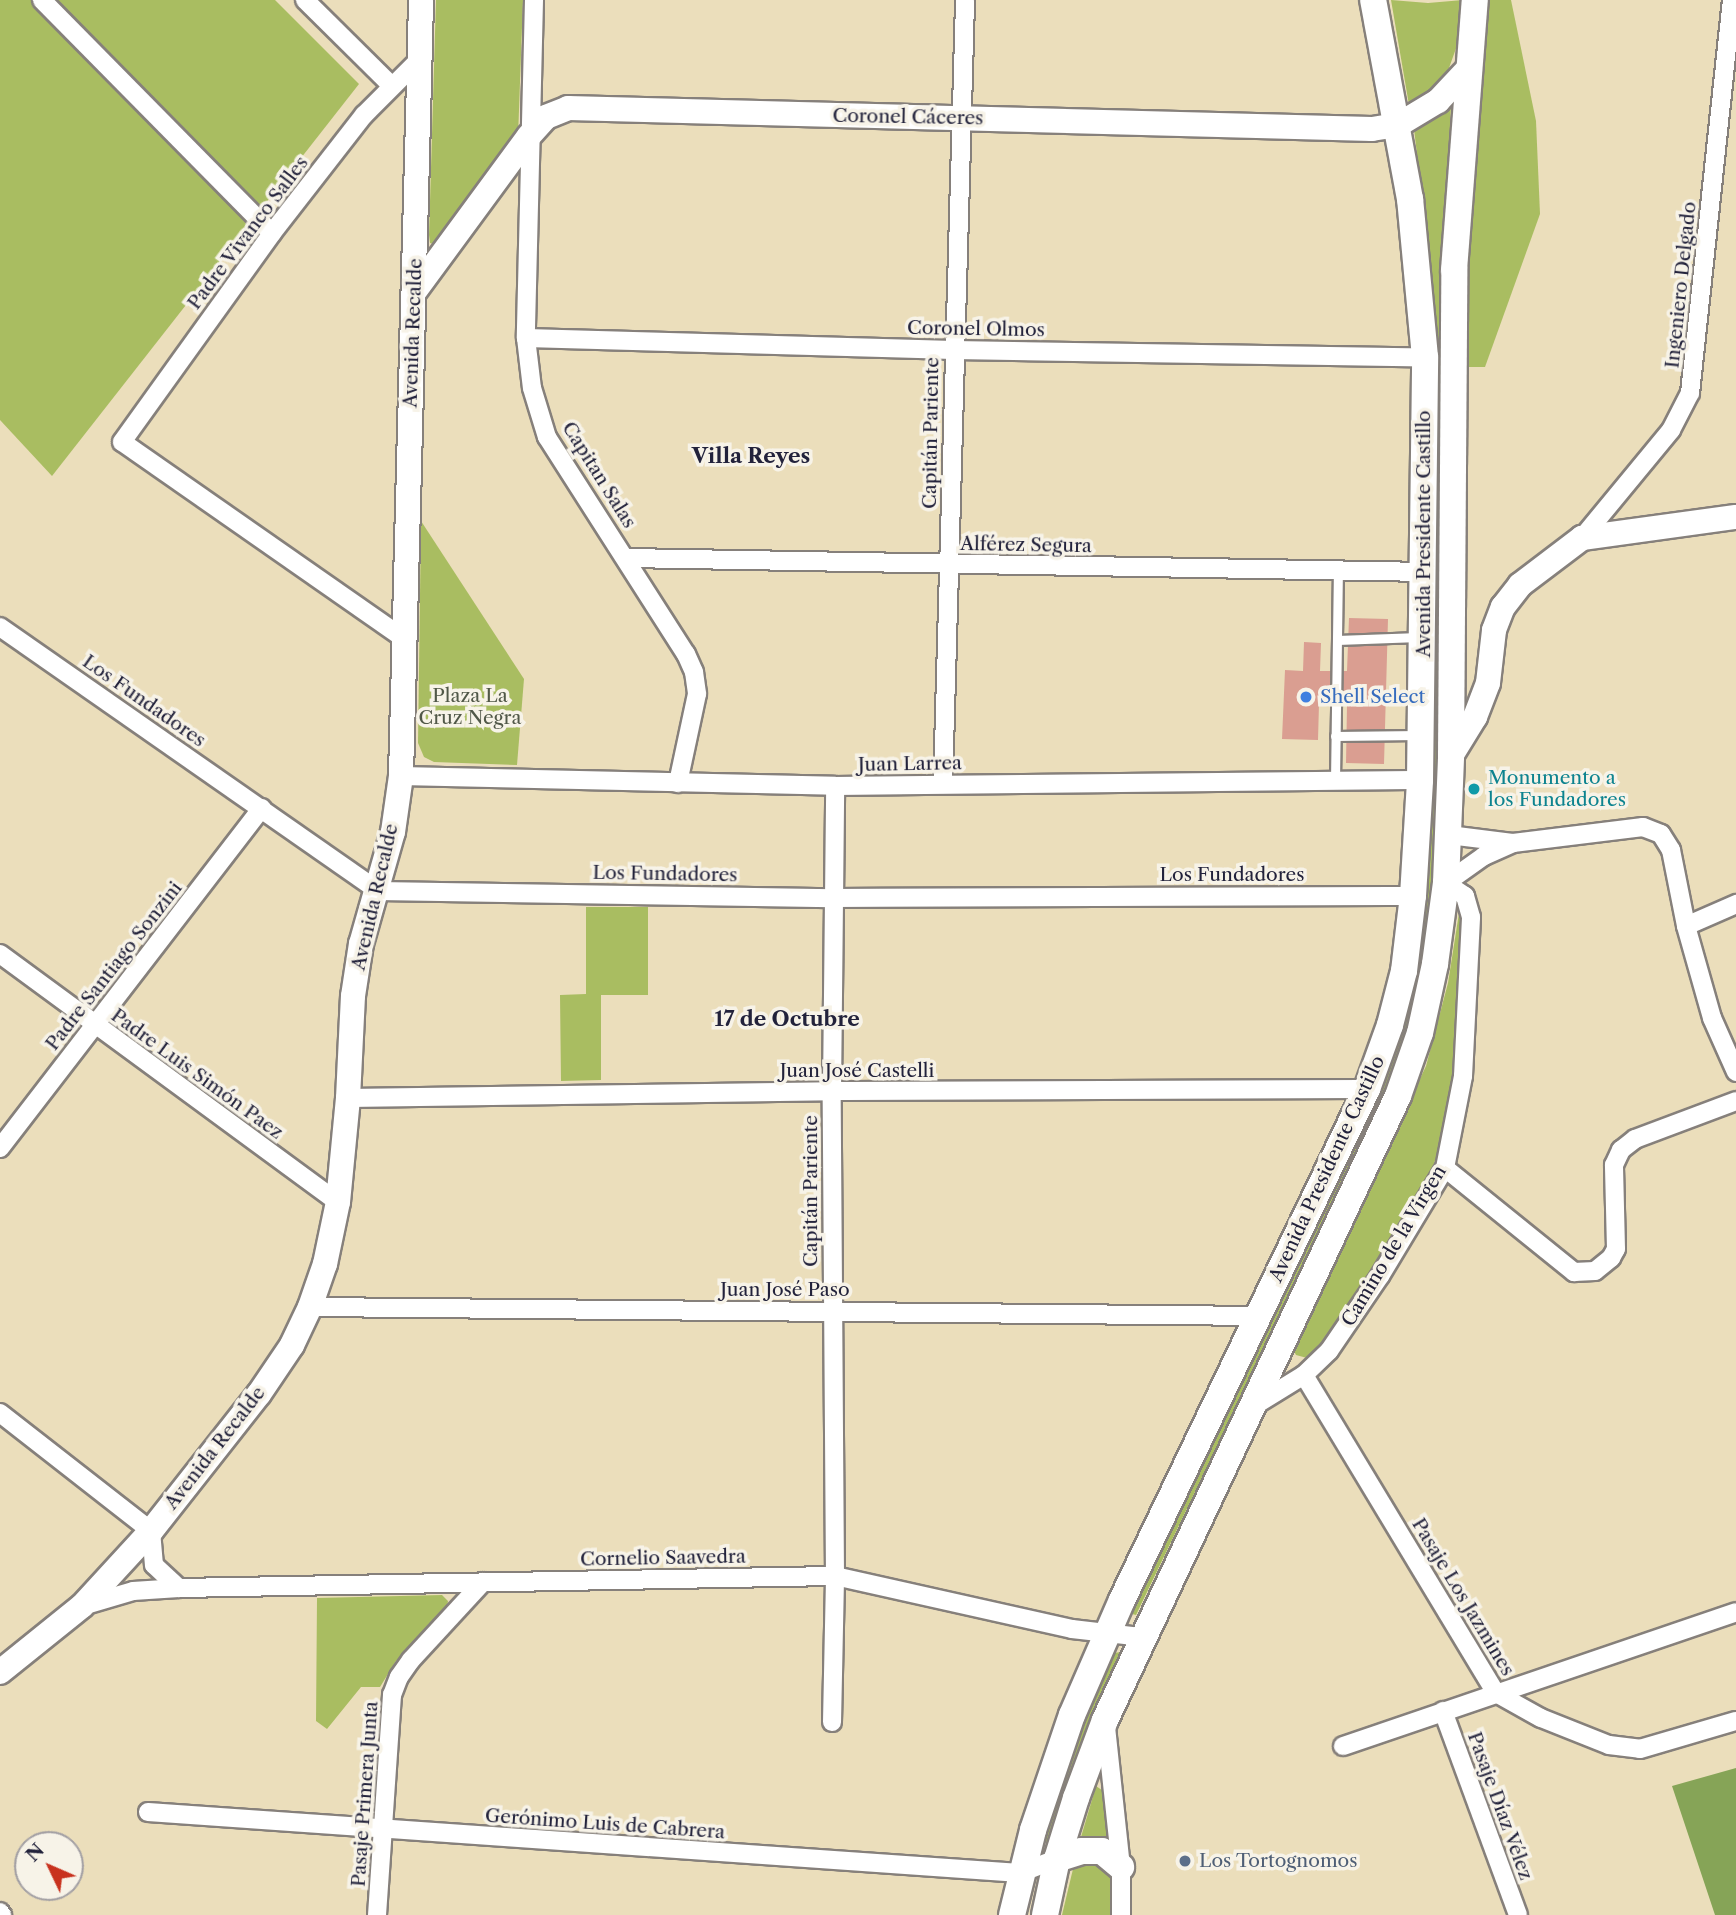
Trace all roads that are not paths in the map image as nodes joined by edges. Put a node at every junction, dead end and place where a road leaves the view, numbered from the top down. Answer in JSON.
{"nodes":[{"id":1,"x":42,"y":0,"type":"edge"},
{"id":2,"x":305,"y":0,"type":"edge"},
{"id":3,"x":421,"y":0,"type":"edge"},
{"id":4,"x":534,"y":0,"type":"edge"},
{"id":5,"x":965,"y":0,"type":"edge"},
{"id":6,"x":1373,"y":0,"type":"edge"},
{"id":7,"x":1475,"y":0,"type":"edge"},
{"id":8,"x":1732,"y":0,"type":"edge"},
{"id":9,"x":419,"y":60,"type":"junction"},
{"id":10,"x":1469,"y":68,"type":"junction"},
{"id":11,"x":392,"y":86,"type":"junction"},
{"id":12,"x":961,"y":118,"type":"junction"},
{"id":13,"x":1398,"y":125,"type":"junction"},
{"id":14,"x":529,"y":136,"type":"junction"},
{"id":15,"x":272,"y":233,"type":"junction"},
{"id":16,"x":415,"y":291,"type":"junction"},
{"id":17,"x":526,"y":338,"type":"junction"},
{"id":18,"x":954,"y":350,"type":"junction"},
{"id":19,"x":1425,"y":357,"type":"junction"},
{"id":20,"x":1736,"y":517,"type":"edge"},
{"id":21,"x":1582,"y":538,"type":"junction"},
{"id":22,"x":626,"y":558,"type":"junction"},
{"id":23,"x":950,"y":565,"type":"junction"},
{"id":24,"x":1338,"y":572,"type":"junction"},
{"id":25,"x":1425,"y":572,"type":"junction"},
{"id":26,"x":0,"y":626,"type":"edge"},
{"id":27,"x":1424,"y":637,"type":"junction"},
{"id":28,"x":406,"y":640,"type":"junction"},
{"id":29,"x":1337,"y":640,"type":"junction"},
{"id":30,"x":1421,"y":735,"type":"junction"},
{"id":31,"x":1335,"y":736,"type":"junction"},
{"id":32,"x":1451,"y":756,"type":"junction"},
{"id":33,"x":401,"y":776,"type":"junction"},
{"id":34,"x":1420,"y":780,"type":"junction"},
{"id":35,"x":1335,"y":781,"type":"junction"},
{"id":36,"x":678,"y":783,"type":"junction"},
{"id":37,"x":943,"y":783,"type":"junction"},
{"id":38,"x":835,"y":786,"type":"junction"},
{"id":39,"x":262,"y":808,"type":"junction"},
{"id":40,"x":1449,"y":835,"type":"junction"},
{"id":41,"x":1513,"y":843,"type":"junction"},
{"id":42,"x":1446,"y":883,"type":"junction"},
{"id":43,"x":379,"y":891,"type":"junction"},
{"id":44,"x":1413,"y":896,"type":"junction"},
{"id":45,"x":833,"y":898,"type":"junction"},
{"id":46,"x":1736,"y":904,"type":"edge"},
{"id":47,"x":1686,"y":926,"type":"junction"},
{"id":48,"x":0,"y":954,"type":"edge"},
{"id":49,"x":94,"y":1026,"type":"junction"},
{"id":50,"x":1736,"y":1072,"type":"edge"},
{"id":51,"x":1367,"y":1089,"type":"junction"},
{"id":52,"x":832,"y":1091,"type":"junction"},
{"id":53,"x":348,"y":1098,"type":"junction"},
{"id":54,"x":1736,"y":1101,"type":"edge"},
{"id":55,"x":0,"y":1148,"type":"edge"},
{"id":56,"x":1445,"y":1168,"type":"junction"},
{"id":57,"x":338,"y":1202,"type":"junction"},
{"id":58,"x":310,"y":1307,"type":"junction"},
{"id":59,"x":832,"y":1311,"type":"junction"},
{"id":60,"x":1259,"y":1316,"type":"junction"},
{"id":61,"x":1304,"y":1375,"type":"junction"},
{"id":62,"x":1250,"y":1409,"type":"junction"},
{"id":63,"x":0,"y":1413,"type":"edge"},
{"id":64,"x":151,"y":1531,"type":"junction"},
{"id":65,"x":835,"y":1576,"type":"junction"},
{"id":66,"x":483,"y":1582,"type":"junction"},
{"id":67,"x":178,"y":1588,"type":"junction"},
{"id":68,"x":82,"y":1606,"type":"junction"},
{"id":69,"x":1736,"y":1612,"type":"edge"},
{"id":70,"x":1107,"y":1634,"type":"junction"},
{"id":71,"x":1141,"y":1637,"type":"junction"},
{"id":72,"x":0,"y":1672,"type":"edge"},
{"id":73,"x":1496,"y":1693,"type":"junction"},
{"id":74,"x":1443,"y":1711,"type":"junction"},
{"id":75,"x":1105,"y":1720,"type":"junction"},
{"id":76,"x":1736,"y":1721,"type":"edge"},
{"id":77,"x":832,"y":1722,"type":"dead end"},
{"id":78,"x":1343,"y":1746,"type":"dead end"},
{"id":79,"x":148,"y":1812,"type":"dead end"},
{"id":80,"x":384,"y":1830,"type":"junction"},
{"id":81,"x":1057,"y":1859,"type":"junction"},
{"id":82,"x":1121,"y":1867,"type":"junction"},
{"id":83,"x":1020,"y":1873,"type":"junction"},
{"id":84,"x":377,"y":1915,"type":"edge"},
{"id":85,"x":1012,"y":1915,"type":"edge"},
{"id":86,"x":1045,"y":1915,"type":"edge"},
{"id":87,"x":1121,"y":1915,"type":"edge"},
{"id":88,"x":1518,"y":1915,"type":"edge"}],
"edges":[{"from":1,"to":15,"type":"street"},
{"from":2,"to":11,"type":"street"},
{"from":3,"to":9,"type":"street","name":"Avenida Recalde"},
{"from":4,"to":14,"type":"street","name":"Capitan Salas"},
{"from":5,"to":12,"type":"street","name":"Capitán Pariente"},
{"from":6,"to":13,"type":"main road","name":"Avenida Presidente Castillo"},
{"from":7,"to":10,"type":"main road","name":"Avenida Presidente Castillo"},
{"from":8,"to":21,"type":"street","name":"Ingeniero Delgado"},
{"from":9,"to":11,"type":"street","name":"Padre Vivanco Salles"},
{"from":9,"to":16,"type":"street","name":"Avenida Recalde"},
{"from":10,"to":13,"type":"street","name":"Coronel Cáceres"},
{"from":10,"to":32,"type":"main road","name":"Avenida Presidente Castillo"},
{"from":11,"to":15,"type":"street","name":"Padre Vivanco Salles"},
{"from":12,"to":13,"type":"street","name":"Coronel Cáceres"},
{"from":12,"to":14,"type":"street","name":"Coronel Cáceres"},
{"from":12,"to":18,"type":"street","name":"Capitán Pariente"},
{"from":13,"to":19,"type":"main road","name":"Avenida Presidente Castillo"},
{"from":14,"to":16,"type":"street","name":"Coronel Cáceres"},
{"from":14,"to":17,"type":"street","name":"Capitan Salas"},
{"from":15,"to":28,"type":"street","name":"Padre Vivanco Salles"},
{"from":16,"to":28,"type":"street","name":"Avenida Recalde"},
{"from":17,"to":18,"type":"street","name":"Coronel Olmos"},
{"from":17,"to":22,"type":"street","name":"Capitan Salas"},
{"from":18,"to":19,"type":"street","name":"Coronel Olmos"},
{"from":18,"to":23,"type":"street","name":"Capitán Pariente"},
{"from":19,"to":25,"type":"main road","name":"Avenida Presidente Castillo"},
{"from":20,"to":21,"type":"street"},
{"from":21,"to":32,"type":"street"},
{"from":22,"to":23,"type":"street","name":"Alférez Segura"},
{"from":22,"to":36,"type":"street","name":"Capitan Salas"},
{"from":23,"to":24,"type":"street","name":"Alférez Segura"},
{"from":23,"to":37,"type":"street","name":"Capitán Pariente"},
{"from":24,"to":25,"type":"street","name":"Alférez Segura"},
{"from":24,"to":29,"type":"lane"},
{"from":25,"to":27,"type":"main road","name":"Avenida Presidente Castillo"},
{"from":26,"to":39,"type":"street","name":"Los Fundadores"},
{"from":27,"to":29,"type":"lane"},
{"from":27,"to":30,"type":"main road","name":"Avenida Presidente Castillo"},
{"from":28,"to":33,"type":"street","name":"Avenida Recalde"},
{"from":29,"to":31,"type":"lane"},
{"from":30,"to":31,"type":"lane"},
{"from":30,"to":34,"type":"main road","name":"Avenida Presidente Castillo"},
{"from":31,"to":35,"type":"lane"},
{"from":32,"to":40,"type":"main road","name":"Avenida Presidente Castillo"},
{"from":33,"to":36,"type":"street","name":"Juan Larrea"},
{"from":33,"to":43,"type":"street","name":"Avenida Recalde"},
{"from":34,"to":35,"type":"street","name":"Juan Larrea"},
{"from":34,"to":44,"type":"main road","name":"Avenida Presidente Castillo"},
{"from":35,"to":37,"type":"street","name":"Juan Larrea"},
{"from":36,"to":38,"type":"street","name":"Juan Larrea"},
{"from":37,"to":38,"type":"street","name":"Juan Larrea"},
{"from":38,"to":45,"type":"street","name":"Capitán Pariente"},
{"from":39,"to":43,"type":"street","name":"Los Fundadores"},
{"from":39,"to":49,"type":"street","name":"Padre Santiago Sonzini"},
{"from":40,"to":41,"type":"street"},
{"from":40,"to":42,"type":"main road","name":"Avenida Presidente Castillo"},
{"from":41,"to":42,"type":"street"},
{"from":41,"to":47,"type":"street"},
{"from":42,"to":56,"type":"street","name":"Camino de la Virgen"},
{"from":42,"to":62,"type":"main road","name":"Avenida Presidente Castillo"},
{"from":43,"to":45,"type":"street","name":"Los Fundadores"},
{"from":43,"to":53,"type":"street","name":"Avenida Recalde"},
{"from":44,"to":45,"type":"street","name":"Los Fundadores"},
{"from":44,"to":51,"type":"main road","name":"Avenida Presidente Castillo"},
{"from":45,"to":52,"type":"street","name":"Capitán Pariente"},
{"from":46,"to":47,"type":"street"},
{"from":47,"to":50,"type":"street"},
{"from":48,"to":49,"type":"street","name":"Padre Luis Simón Paez"},
{"from":49,"to":55,"type":"street","name":"Padre Santiago Sonzini"},
{"from":49,"to":57,"type":"street","name":"Padre Luis Simón Paez"},
{"from":51,"to":52,"type":"street","name":"Juan José Castelli"},
{"from":51,"to":60,"type":"main road","name":"Avenida Presidente Castillo"},
{"from":52,"to":53,"type":"street","name":"Juan José Castelli"},
{"from":52,"to":59,"type":"street","name":"Capitán Pariente"},
{"from":53,"to":57,"type":"street","name":"Avenida Recalde"},
{"from":54,"to":56,"type":"street"},
{"from":56,"to":61,"type":"street","name":"Camino de la Virgen"},
{"from":57,"to":58,"type":"street","name":"Avenida Recalde"},
{"from":58,"to":59,"type":"street","name":"Juan José Paso"},
{"from":58,"to":64,"type":"street","name":"Avenida Recalde"},
{"from":59,"to":60,"type":"street","name":"Juan José Paso"},
{"from":59,"to":65,"type":"street","name":"Capitán Pariente"},
{"from":60,"to":70,"type":"main road","name":"Avenida Presidente Castillo"},
{"from":61,"to":62,"type":"street","name":"Camino de la Virgen"},
{"from":61,"to":73,"type":"street","name":"Pasaje Los Jazmines"},
{"from":62,"to":71,"type":"main road","name":"Avenida Presidente Castillo"},
{"from":63,"to":64,"type":"street"},
{"from":64,"to":67,"type":"street"},
{"from":64,"to":68,"type":"street","name":"Avenida Recalde"},
{"from":65,"to":66,"type":"street","name":"Cornelio Saavedra"},
{"from":65,"to":70,"type":"street","name":"Cornelio Saavedra"},
{"from":65,"to":77,"type":"street","name":"Capitán Pariente"},
{"from":66,"to":67,"type":"street","name":"Cornelio Saavedra"},
{"from":66,"to":80,"type":"street","name":"Pasaje Primera Junta"},
{"from":67,"to":68,"type":"street","name":"Cornelio Saavedra"},
{"from":68,"to":72,"type":"street","name":"Avenida Recalde"},
{"from":69,"to":73,"type":"street"},
{"from":70,"to":71,"type":"street","name":"Cornelio Saavedra"},
{"from":70,"to":83,"type":"main road","name":"Avenida Presidente Castillo"},
{"from":71,"to":75,"type":"main road","name":"Avenida Presidente Castillo"},
{"from":73,"to":74,"type":"street"},
{"from":73,"to":76,"type":"street","name":"Pasaje Los Jazmines"},
{"from":74,"to":78,"type":"street"},
{"from":74,"to":88,"type":"street","name":"Pasaje Díaz Vélez"},
{"from":75,"to":81,"type":"main road","name":"Avenida Presidente Castillo"},
{"from":75,"to":82,"type":"street"},
{"from":79,"to":80,"type":"street","name":"Gerónimo Luis de Cabrera"},
{"from":80,"to":83,"type":"street","name":"Gerónimo Luis de Cabrera"},
{"from":80,"to":84,"type":"street","name":"Pasaje Primera Junta"},
{"from":81,"to":82,"type":"main road"},
{"from":81,"to":83,"type":"street","name":"Gerónimo Luis de Cabrera"},
{"from":81,"to":86,"type":"main road","name":"Avenida Presidente Castillo"},
{"from":82,"to":87,"type":"street"},
{"from":83,"to":85,"type":"main road","name":"Avenida Presidente Castillo"}]}
